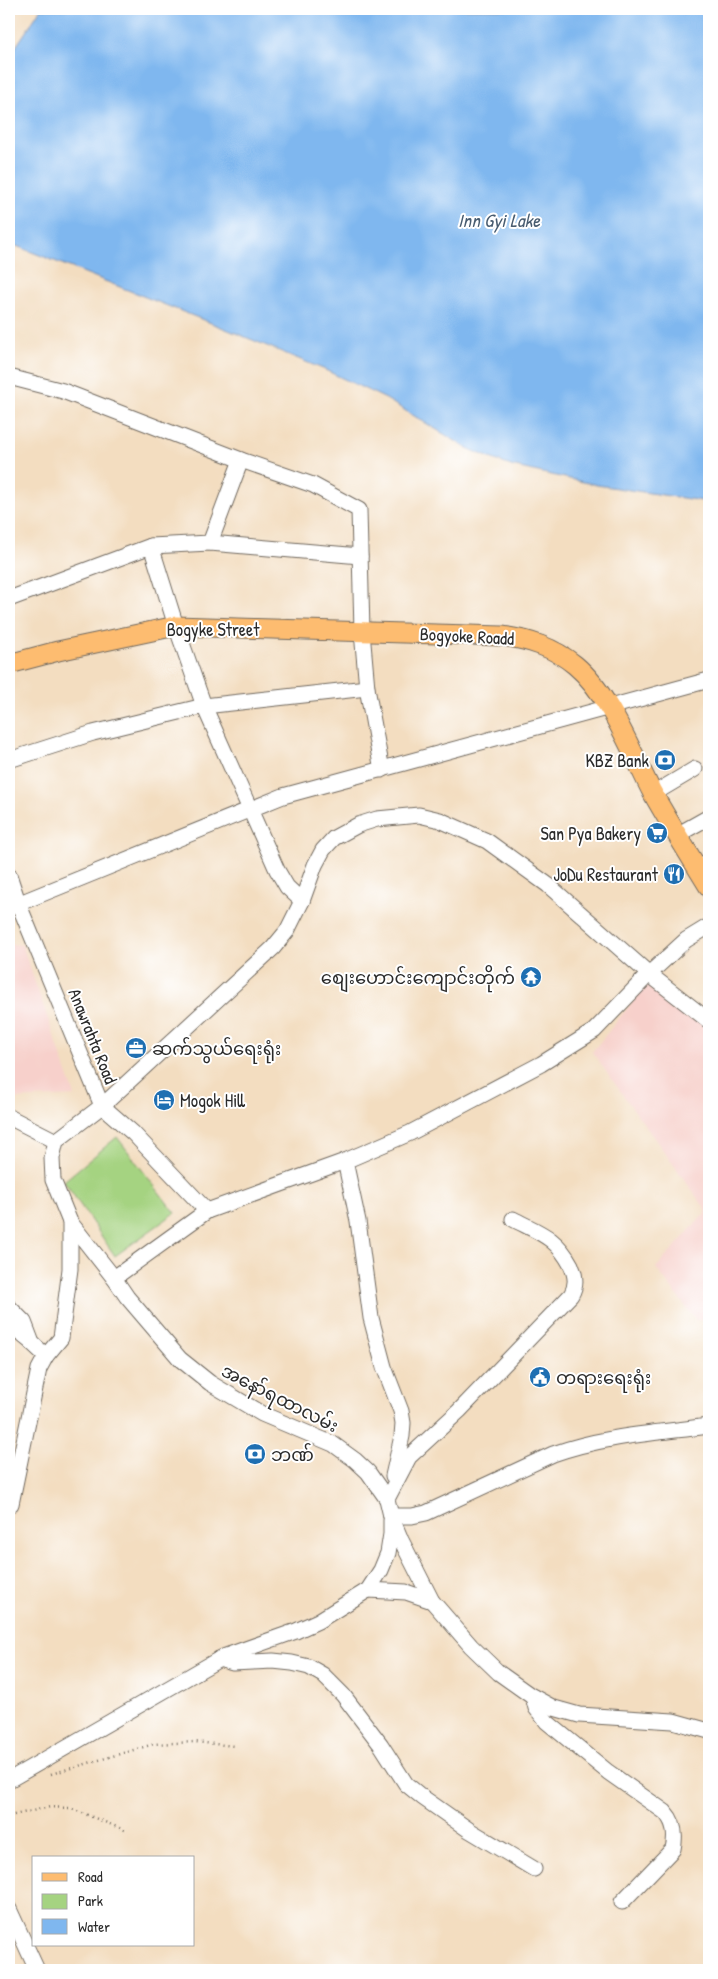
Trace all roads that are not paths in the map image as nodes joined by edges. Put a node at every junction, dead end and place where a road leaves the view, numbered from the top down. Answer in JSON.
{"nodes":[{"id":1,"x":9,"y":378,"type":"edge"},
{"id":2,"x":241,"y":460,"type":"junction"},
{"id":3,"x":210,"y":543,"type":"junction"},
{"id":4,"x":151,"y":546,"type":"junction"},
{"id":5,"x":360,"y":556,"type":"junction"},
{"id":6,"x":9,"y":598,"type":"edge"},
{"id":7,"x":176,"y":626,"type":"junction"},
{"id":8,"x":362,"y":632,"type":"junction"},
{"id":9,"x":9,"y":664,"type":"edge"},
{"id":10,"x":709,"y":680,"type":"edge"},
{"id":11,"x":367,"y":688,"type":"junction"},
{"id":12,"x":204,"y":706,"type":"junction"},
{"id":13,"x":608,"y":706,"type":"junction"},
{"id":14,"x":9,"y":760,"type":"edge"},
{"id":15,"x":695,"y":769,"type":"dead end"},
{"id":16,"x":382,"y":770,"type":"junction"},
{"id":17,"x":653,"y":794,"type":"junction"},
{"id":18,"x":250,"y":809,"type":"junction"},
{"id":19,"x":709,"y":817,"type":"edge"},
{"id":20,"x":677,"y":835,"type":"junction"},
{"id":21,"x":703,"y":865,"type":"edge"},
{"id":22,"x":9,"y":875,"type":"edge"},
{"id":23,"x":709,"y":887,"type":"edge"},
{"id":24,"x":302,"y":901,"type":"junction"},
{"id":25,"x":14,"y":906,"type":"edge"},
{"id":26,"x":709,"y":926,"type":"edge"},
{"id":27,"x":649,"y":974,"type":"junction"},
{"id":28,"x":709,"y":1021,"type":"edge"},
{"id":29,"x":102,"y":1106,"type":"junction"},
{"id":30,"x":9,"y":1116,"type":"edge"},
{"id":31,"x":56,"y":1141,"type":"junction"},
{"id":32,"x":345,"y":1161,"type":"junction"},
{"id":33,"x":207,"y":1211,"type":"junction"},
{"id":34,"x":513,"y":1219,"type":"dead end"},
{"id":35,"x":70,"y":1222,"type":"junction"},
{"id":36,"x":114,"y":1278,"type":"junction"},
{"id":37,"x":9,"y":1308,"type":"edge"},
{"id":38,"x":9,"y":1324,"type":"edge"},
{"id":39,"x":32,"y":1343,"type":"junction"},
{"id":40,"x":46,"y":1356,"type":"junction"},
{"id":41,"x":709,"y":1426,"type":"edge"},
{"id":42,"x":387,"y":1499,"type":"junction"},
{"id":43,"x":11,"y":1504,"type":"dead end"},
{"id":44,"x":391,"y":1516,"type":"junction"},
{"id":45,"x":368,"y":1590,"type":"junction"},
{"id":46,"x":432,"y":1601,"type":"junction"},
{"id":47,"x":219,"y":1659,"type":"junction"},
{"id":48,"x":533,"y":1697,"type":"junction"},
{"id":49,"x":709,"y":1731,"type":"edge"},
{"id":50,"x":9,"y":1780,"type":"edge"},
{"id":51,"x":534,"y":1868,"type":"dead end"},
{"id":52,"x":622,"y":1902,"type":"dead end"},
{"id":53,"x":9,"y":1909,"type":"edge"},
{"id":54,"x":37,"y":1970,"type":"edge"}],
"edges":[{"from":1,"to":2,"type":"street"},
{"from":2,"to":3,"type":"street"},
{"from":2,"to":5,"type":"street"},
{"from":3,"to":4,"type":"street"},
{"from":3,"to":5,"type":"street"},
{"from":4,"to":6,"type":"street"},
{"from":4,"to":7,"type":"street"},
{"from":5,"to":8,"type":"street"},
{"from":7,"to":8,"type":"main road","name":"Bogyke Street"},
{"from":7,"to":9,"type":"main road","name":"Bogyke Street"},
{"from":7,"to":12,"type":"street"},
{"from":8,"to":11,"type":"street"},
{"from":8,"to":13,"type":"main road","name":"Bogyoke Roadd"},
{"from":10,"to":13,"type":"street"},
{"from":11,"to":12,"type":"street"},
{"from":11,"to":16,"type":"street"},
{"from":12,"to":14,"type":"street"},
{"from":12,"to":18,"type":"street"},
{"from":13,"to":16,"type":"street"},
{"from":13,"to":17,"type":"main road","name":"Bogyoke Roadd"},
{"from":15,"to":17,"type":"street"},
{"from":16,"to":18,"type":"street"},
{"from":17,"to":20,"type":"main road","name":"Bogyoke Roadd"},
{"from":18,"to":24,"type":"street"},
{"from":18,"to":25,"type":"street"},
{"from":19,"to":20,"type":"street"},
{"from":20,"to":21,"type":"main road","name":"Bogyoke Roadd"},
{"from":21,"to":23,"type":"main road","name":"Bogyoke Roadd"},
{"from":22,"to":25,"type":"street","name":"Anawrahta Road"},
{"from":24,"to":27,"type":"street"},
{"from":24,"to":29,"type":"street"},
{"from":25,"to":29,"type":"street","name":"Anawrahta Road"},
{"from":26,"to":27,"type":"street"},
{"from":27,"to":28,"type":"street"},
{"from":27,"to":32,"type":"street"},
{"from":29,"to":31,"type":"street","name":"Anawrahta Road"},
{"from":29,"to":33,"type":"street"},
{"from":30,"to":31,"type":"street"},
{"from":31,"to":35,"type":"street"},
{"from":32,"to":33,"type":"street"},
{"from":32,"to":42,"type":"street"},
{"from":33,"to":36,"type":"street"},
{"from":34,"to":42,"type":"street"},
{"from":35,"to":36,"type":"street","name":"အ‌နော်‌ရထာလမ်း"},
{"from":35,"to":40,"type":"street"},
{"from":36,"to":42,"type":"street","name":"အ‌နော်‌ရထာလမ်း"},
{"from":37,"to":39,"type":"street"},
{"from":38,"to":39,"type":"street"},
{"from":39,"to":40,"type":"street"},
{"from":40,"to":43,"type":"street"},
{"from":41,"to":44,"type":"street"},
{"from":42,"to":44,"type":"street","name":"အ‌နော်‌ရထာလမ်း"},
{"from":44,"to":45,"type":"street"},
{"from":44,"to":46,"type":"street"},
{"from":45,"to":46,"type":"street"},
{"from":45,"to":47,"type":"street"},
{"from":46,"to":48,"type":"street"},
{"from":47,"to":50,"type":"street"},
{"from":47,"to":51,"type":"street"},
{"from":48,"to":49,"type":"street"},
{"from":48,"to":52,"type":"street"},
{"from":53,"to":54,"type":"street"}]}
